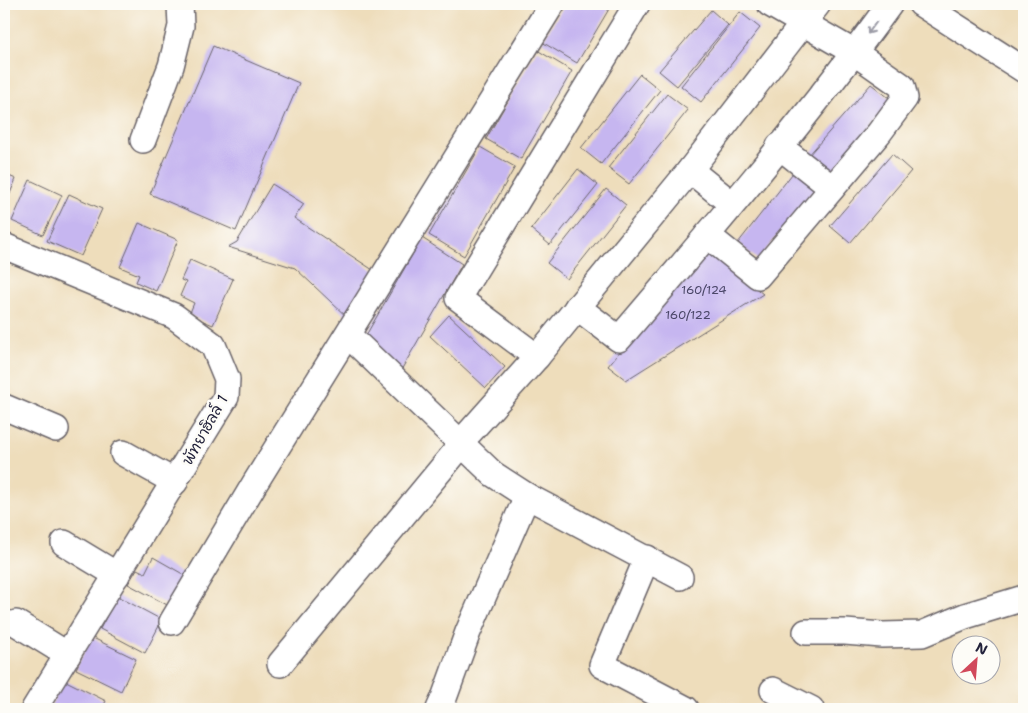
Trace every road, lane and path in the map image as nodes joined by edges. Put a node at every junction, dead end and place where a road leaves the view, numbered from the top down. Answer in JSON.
{"nodes":[{"id":1,"x":180,"y":4,"type":"edge"},
{"id":2,"x":552,"y":4,"type":"edge"},
{"id":3,"x":636,"y":4,"type":"edge"},
{"id":4,"x":770,"y":4,"type":"edge"},
{"id":5,"x":890,"y":4,"type":"edge"},
{"id":6,"x":921,"y":4,"type":"edge"},
{"id":7,"x":811,"y":13,"type":"edge"},
{"id":8,"x":854,"y":53,"type":"junction"},
{"id":9,"x":1024,"y":70,"type":"edge"},
{"id":10,"x":143,"y":140,"type":"dead end"},
{"id":11,"x":779,"y":146,"type":"junction"},
{"id":12,"x":690,"y":170,"type":"junction"},
{"id":13,"x":832,"y":188,"type":"junction"},
{"id":14,"x":732,"y":204,"type":"junction"},
{"id":15,"x":707,"y":235,"type":"junction"},
{"id":16,"x":4,"y":246,"type":"edge"},
{"id":17,"x":577,"y":307,"type":"junction"},
{"id":18,"x":348,"y":334,"type":"junction"},
{"id":19,"x":536,"y":357,"type":"junction"},
{"id":20,"x":4,"y":407,"type":"edge"},
{"id":21,"x":56,"y":429,"type":"dead end"},
{"id":22,"x":466,"y":438,"type":"junction"},
{"id":23,"x":123,"y":452,"type":"dead end"},
{"id":24,"x":175,"y":482,"type":"junction"},
{"id":25,"x":527,"y":496,"type":"junction"},
{"id":26,"x":64,"y":543,"type":"dead end"},
{"id":27,"x":647,"y":558,"type":"junction"},
{"id":28,"x":117,"y":575,"type":"junction"},
{"id":29,"x":680,"y":577,"type":"dead end"},
{"id":30,"x":1024,"y":598,"type":"edge"},
{"id":31,"x":172,"y":622,"type":"dead end"},
{"id":32,"x":16,"y":623,"type":"dead end"},
{"id":33,"x":806,"y":632,"type":"dead end"},
{"id":34,"x":68,"y":655,"type":"junction"},
{"id":35,"x":280,"y":664,"type":"dead end"},
{"id":36,"x":773,"y":690,"type":"dead end"},
{"id":37,"x":34,"y":709,"type":"edge"},
{"id":38,"x":439,"y":709,"type":"edge"},
{"id":39,"x":686,"y":709,"type":"edge"},
{"id":40,"x":811,"y":709,"type":"edge"}],
"edges":[{"from":1,"to":10,"type":"street"},
{"from":2,"to":18,"type":"street"},
{"from":3,"to":19,"type":"street"},
{"from":4,"to":7,"type":"street"},
{"from":5,"to":8,"type":"street","one_way":true},
{"from":6,"to":9,"type":"street"},
{"from":7,"to":8,"type":"street"},
{"from":7,"to":12,"type":"street"},
{"from":8,"to":11,"type":"street"},
{"from":8,"to":13,"type":"street"},
{"from":11,"to":13,"type":"street"},
{"from":11,"to":14,"type":"street"},
{"from":12,"to":14,"type":"street"},
{"from":12,"to":17,"type":"street"},
{"from":13,"to":15,"type":"street"},
{"from":14,"to":15,"type":"street"},
{"from":15,"to":17,"type":"street"},
{"from":16,"to":24,"type":"street","name":"พัทยาฮิลล์ 1"},
{"from":17,"to":19,"type":"street"},
{"from":18,"to":22,"type":"street"},
{"from":18,"to":31,"type":"street"},
{"from":19,"to":22,"type":"street"},
{"from":20,"to":21,"type":"street"},
{"from":22,"to":25,"type":"street"},
{"from":22,"to":35,"type":"street"},
{"from":23,"to":24,"type":"street"},
{"from":24,"to":28,"type":"street","name":"พัทยาฮิลล์ 1"},
{"from":25,"to":27,"type":"street"},
{"from":25,"to":38,"type":"street"},
{"from":26,"to":28,"type":"street"},
{"from":27,"to":29,"type":"street"},
{"from":27,"to":39,"type":"street"},
{"from":28,"to":34,"type":"street","name":"พัทยาฮิลล์ 1"},
{"from":30,"to":33,"type":"street"},
{"from":32,"to":34,"type":"street"},
{"from":34,"to":37,"type":"street","name":"พัทยาฮิลล์ 1"},
{"from":36,"to":40,"type":"street"}]}
